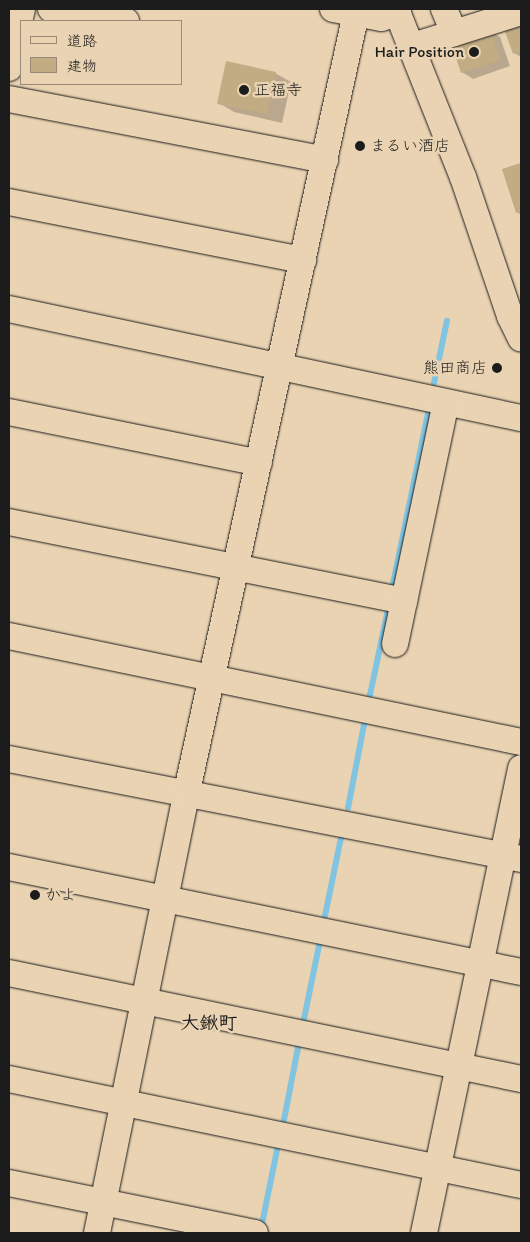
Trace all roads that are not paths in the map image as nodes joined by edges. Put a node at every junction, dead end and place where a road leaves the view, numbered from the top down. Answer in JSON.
{"nodes":[{"id":1,"x":22,"y":9,"type":"edge"},
{"id":2,"x":51,"y":9,"type":"edge"},
{"id":3,"x":444,"y":9,"type":"edge"},
{"id":4,"x":344,"y":11,"type":"edge"},
{"id":5,"x":397,"y":11,"type":"edge"},
{"id":6,"x":521,"y":12,"type":"edge"},
{"id":7,"x":120,"y":20,"type":"edge"},
{"id":8,"x":454,"y":33,"type":"junction"},
{"id":9,"x":410,"y":47,"type":"junction"},
{"id":10,"x":9,"y":68,"type":"edge"},
{"id":11,"x":9,"y":99,"type":"edge"},
{"id":12,"x":324,"y":160,"type":"junction"},
{"id":13,"x":9,"y":202,"type":"edge"},
{"id":14,"x":303,"y":260,"type":"junction"},
{"id":15,"x":9,"y":309,"type":"edge"},
{"id":16,"x":521,"y":338,"type":"edge"},
{"id":17,"x":281,"y":366,"type":"junction"},
{"id":18,"x":446,"y":402,"type":"junction"},
{"id":19,"x":9,"y":412,"type":"edge"},
{"id":20,"x":521,"y":418,"type":"edge"},
{"id":21,"x":259,"y":464,"type":"junction"},
{"id":22,"x":9,"y":522,"type":"edge"},
{"id":23,"x":236,"y":570,"type":"junction"},
{"id":24,"x":393,"y":599,"type":"junction"},
{"id":25,"x":9,"y":636,"type":"edge"},
{"id":26,"x":395,"y":644,"type":"dead end"},
{"id":27,"x":212,"y":678,"type":"junction"},
{"id":28,"x":521,"y":742,"type":"edge"},
{"id":29,"x":9,"y":759,"type":"edge"},
{"id":30,"x":521,"y":768,"type":"edge"},
{"id":31,"x":187,"y":791,"type":"junction"},
{"id":32,"x":512,"y":857,"type":"edge"},
{"id":33,"x":9,"y":867,"type":"edge"},
{"id":34,"x":167,"y":898,"type":"junction"},
{"id":35,"x":480,"y":964,"type":"junction"},
{"id":36,"x":521,"y":972,"type":"edge"},
{"id":37,"x":9,"y":973,"type":"edge"},
{"id":38,"x":146,"y":1002,"type":"junction"},
{"id":39,"x":458,"y":1066,"type":"junction"},
{"id":40,"x":9,"y":1079,"type":"edge"},
{"id":41,"x":521,"y":1079,"type":"edge"},
{"id":42,"x":124,"y":1103,"type":"junction"},
{"id":43,"x":438,"y":1168,"type":"junction"},
{"id":44,"x":9,"y":1183,"type":"edge"},
{"id":45,"x":521,"y":1185,"type":"edge"},
{"id":46,"x":103,"y":1202,"type":"junction"},
{"id":47,"x":97,"y":1233,"type":"edge"},
{"id":48,"x":255,"y":1233,"type":"edge"},
{"id":49,"x":424,"y":1233,"type":"edge"}],
"edges":[{"from":1,"to":10,"type":"street"},
{"from":2,"to":7,"type":"street"},
{"from":3,"to":8,"type":"street"},
{"from":4,"to":5,"type":"street"},
{"from":4,"to":12,"type":"street"},
{"from":5,"to":9,"type":"street"},
{"from":6,"to":8,"type":"street"},
{"from":8,"to":9,"type":"street"},
{"from":9,"to":16,"type":"street"},
{"from":11,"to":12,"type":"street"},
{"from":12,"to":14,"type":"street"},
{"from":13,"to":14,"type":"street"},
{"from":14,"to":17,"type":"street"},
{"from":15,"to":17,"type":"street"},
{"from":17,"to":18,"type":"street"},
{"from":17,"to":21,"type":"street"},
{"from":18,"to":20,"type":"street"},
{"from":18,"to":24,"type":"street"},
{"from":19,"to":21,"type":"street"},
{"from":21,"to":23,"type":"street"},
{"from":22,"to":23,"type":"street"},
{"from":23,"to":24,"type":"street"},
{"from":23,"to":27,"type":"street"},
{"from":24,"to":26,"type":"street"},
{"from":25,"to":27,"type":"street"},
{"from":27,"to":28,"type":"street"},
{"from":27,"to":31,"type":"street"},
{"from":29,"to":31,"type":"street"},
{"from":30,"to":32,"type":"street"},
{"from":31,"to":32,"type":"street"},
{"from":31,"to":34,"type":"street"},
{"from":32,"to":35,"type":"street"},
{"from":33,"to":34,"type":"street"},
{"from":34,"to":35,"type":"street"},
{"from":34,"to":38,"type":"street"},
{"from":35,"to":36,"type":"street"},
{"from":35,"to":39,"type":"street"},
{"from":37,"to":38,"type":"street"},
{"from":38,"to":39,"type":"street"},
{"from":38,"to":42,"type":"street"},
{"from":39,"to":41,"type":"street"},
{"from":39,"to":43,"type":"street"},
{"from":40,"to":42,"type":"street"},
{"from":42,"to":43,"type":"street"},
{"from":42,"to":46,"type":"street"},
{"from":43,"to":45,"type":"street"},
{"from":43,"to":49,"type":"street"},
{"from":44,"to":46,"type":"street"},
{"from":46,"to":47,"type":"street"},
{"from":46,"to":48,"type":"street"}]}
